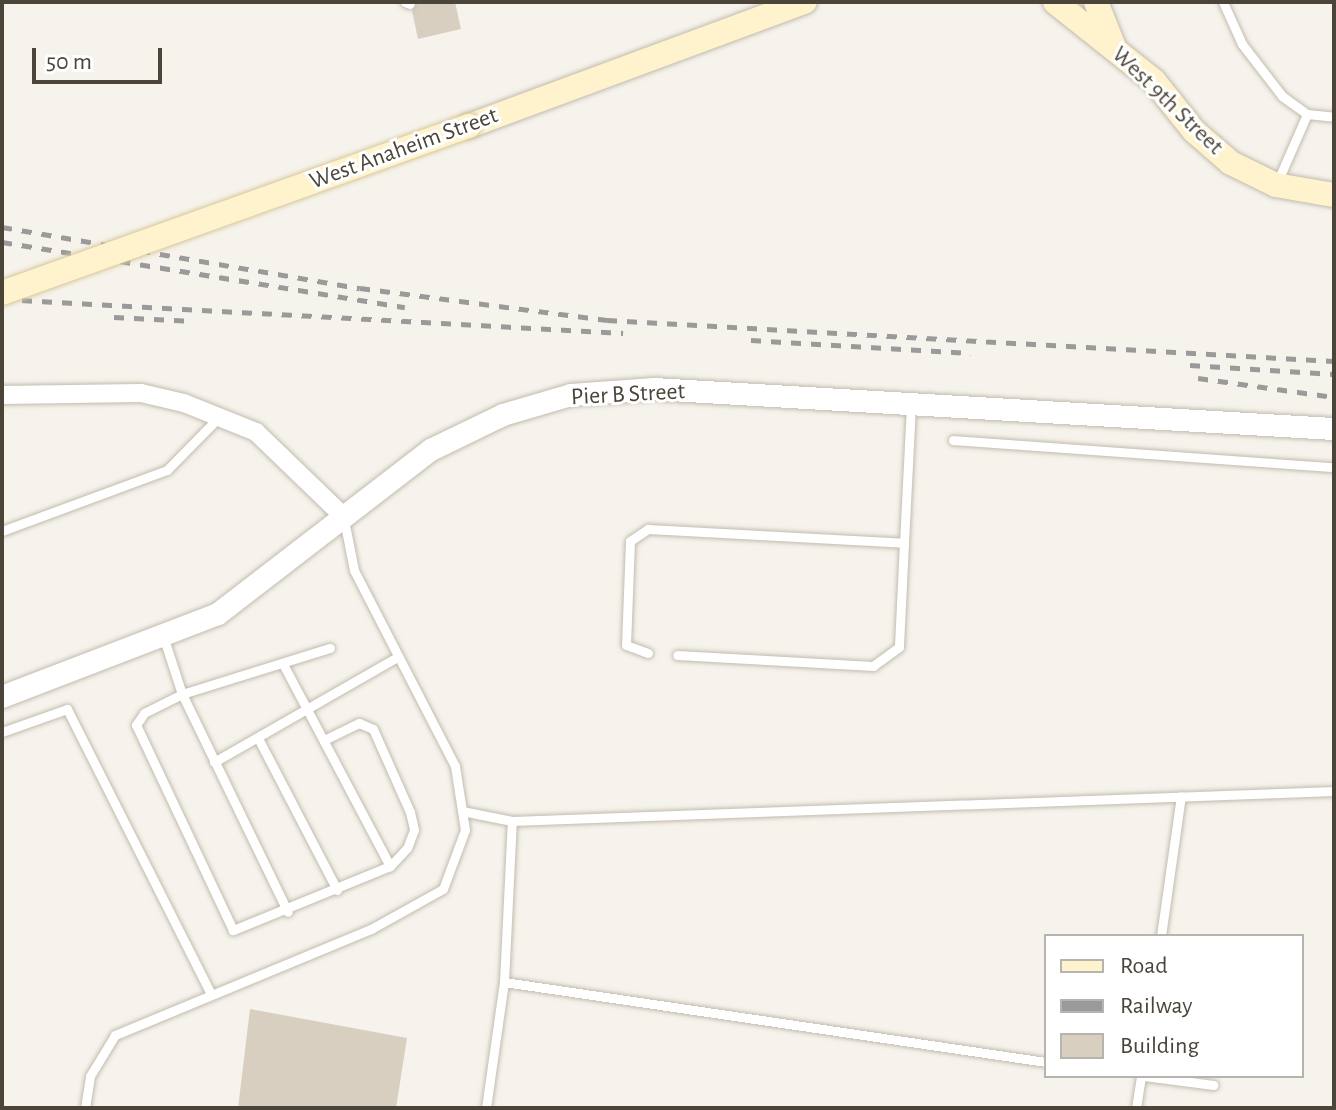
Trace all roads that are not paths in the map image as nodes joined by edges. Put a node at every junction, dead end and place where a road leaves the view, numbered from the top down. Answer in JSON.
{"nodes":[{"id":1,"x":805,"y":2,"type":"edge"},
{"id":2,"x":1055,"y":2,"type":"edge"},
{"id":3,"x":1096,"y":2,"type":"edge"},
{"id":4,"x":1223,"y":2,"type":"edge"},
{"id":5,"x":771,"y":8,"type":"edge"},
{"id":6,"x":1115,"y":50,"type":"junction"},
{"id":7,"x":1307,"y":114,"type":"junction"},
{"id":8,"x":1334,"y":117,"type":"edge"},
{"id":9,"x":1276,"y":185,"type":"junction"},
{"id":10,"x":1334,"y":195,"type":"edge"},
{"id":11,"x":2,"y":293,"type":"edge"},
{"id":12,"x":2,"y":395,"type":"edge"},
{"id":13,"x":911,"y":404,"type":"junction"},
{"id":14,"x":219,"y":417,"type":"junction"},
{"id":15,"x":1334,"y":429,"type":"edge"},
{"id":16,"x":953,"y":440,"type":"dead end"},
{"id":17,"x":1334,"y":467,"type":"edge"},
{"id":18,"x":343,"y":516,"type":"junction"},
{"id":19,"x":2,"y":531,"type":"edge"},
{"id":20,"x":904,"y":543,"type":"junction"},
{"id":21,"x":164,"y":639,"type":"junction"},
{"id":22,"x":330,"y":648,"type":"dead end"},
{"id":23,"x":648,"y":653,"type":"dead end"},
{"id":24,"x":677,"y":655,"type":"dead end"},
{"id":25,"x":397,"y":657,"type":"junction"},
{"id":26,"x":283,"y":664,"type":"junction"},
{"id":27,"x":182,"y":694,"type":"junction"},
{"id":28,"x":2,"y":697,"type":"edge"},
{"id":29,"x":307,"y":712,"type":"junction"},
{"id":30,"x":2,"y":732,"type":"edge"},
{"id":31,"x":259,"y":740,"type":"junction"},
{"id":32,"x":324,"y":740,"type":"junction"},
{"id":33,"x":214,"y":762,"type":"junction"},
{"id":34,"x":1334,"y":791,"type":"edge"},
{"id":35,"x":1181,"y":796,"type":"junction"},
{"id":36,"x":462,"y":811,"type":"junction"},
{"id":37,"x":512,"y":821,"type":"junction"},
{"id":38,"x":390,"y":866,"type":"junction"},
{"id":39,"x":337,"y":890,"type":"junction"},
{"id":40,"x":288,"y":912,"type":"junction"},
{"id":41,"x":1161,"y":934,"type":"edge"},
{"id":42,"x":504,"y":982,"type":"junction"},
{"id":43,"x":211,"y":994,"type":"junction"},
{"id":44,"x":1044,"y":1062,"type":"edge"},
{"id":45,"x":1142,"y":1078,"type":"edge"},
{"id":46,"x":1158,"y":1078,"type":"edge"},
{"id":47,"x":1213,"y":1085,"type":"dead end"},
{"id":48,"x":85,"y":1108,"type":"edge"},
{"id":49,"x":486,"y":1108,"type":"edge"},
{"id":50,"x":1136,"y":1108,"type":"edge"}],
"edges":[{"from":1,"to":5,"type":"main road","name":"West Anaheim Street"},
{"from":2,"to":6,"type":"main road","name":"West 9th Street"},
{"from":3,"to":6,"type":"main road"},
{"from":4,"to":7,"type":"lane"},
{"from":5,"to":11,"type":"main road","name":"West Anaheim Street","bridge":true},
{"from":6,"to":9,"type":"main road","name":"West 9th Street"},
{"from":7,"to":8,"type":"lane"},
{"from":7,"to":9,"type":"lane"},
{"from":9,"to":10,"type":"main road","name":"West 9th Street"},
{"from":12,"to":14,"type":"street"},
{"from":13,"to":15,"type":"street","name":"Pier B Street"},
{"from":13,"to":18,"type":"street","name":"Pier B Street"},
{"from":13,"to":20,"type":"lane"},
{"from":14,"to":18,"type":"street"},
{"from":14,"to":19,"type":"lane"},
{"from":16,"to":17,"type":"lane"},
{"from":18,"to":21,"type":"street","name":"Pier B Street"},
{"from":18,"to":25,"type":"lane"},
{"from":20,"to":23,"type":"lane"},
{"from":20,"to":24,"type":"lane"},
{"from":21,"to":27,"type":"lane"},
{"from":21,"to":28,"type":"street","name":"Pier B Street"},
{"from":22,"to":26,"type":"lane"},
{"from":25,"to":29,"type":"lane"},
{"from":25,"to":36,"type":"lane"},
{"from":26,"to":27,"type":"lane"},
{"from":26,"to":29,"type":"lane"},
{"from":27,"to":33,"type":"lane"},
{"from":27,"to":40,"type":"lane"},
{"from":29,"to":31,"type":"lane"},
{"from":29,"to":32,"type":"lane"},
{"from":30,"to":43,"type":"lane"},
{"from":31,"to":33,"type":"lane"},
{"from":31,"to":39,"type":"lane"},
{"from":32,"to":38,"type":"lane"},
{"from":32,"to":38,"type":"lane"},
{"from":33,"to":40,"type":"lane"},
{"from":34,"to":35,"type":"lane"},
{"from":35,"to":37,"type":"lane"},
{"from":35,"to":41,"type":"lane"},
{"from":36,"to":37,"type":"lane"},
{"from":36,"to":43,"type":"lane"},
{"from":37,"to":42,"type":"lane"},
{"from":38,"to":39,"type":"lane"},
{"from":39,"to":40,"type":"lane"},
{"from":42,"to":44,"type":"lane"},
{"from":42,"to":49,"type":"lane"},
{"from":43,"to":48,"type":"lane"},
{"from":45,"to":50,"type":"lane"},
{"from":46,"to":47,"type":"lane"}]}
